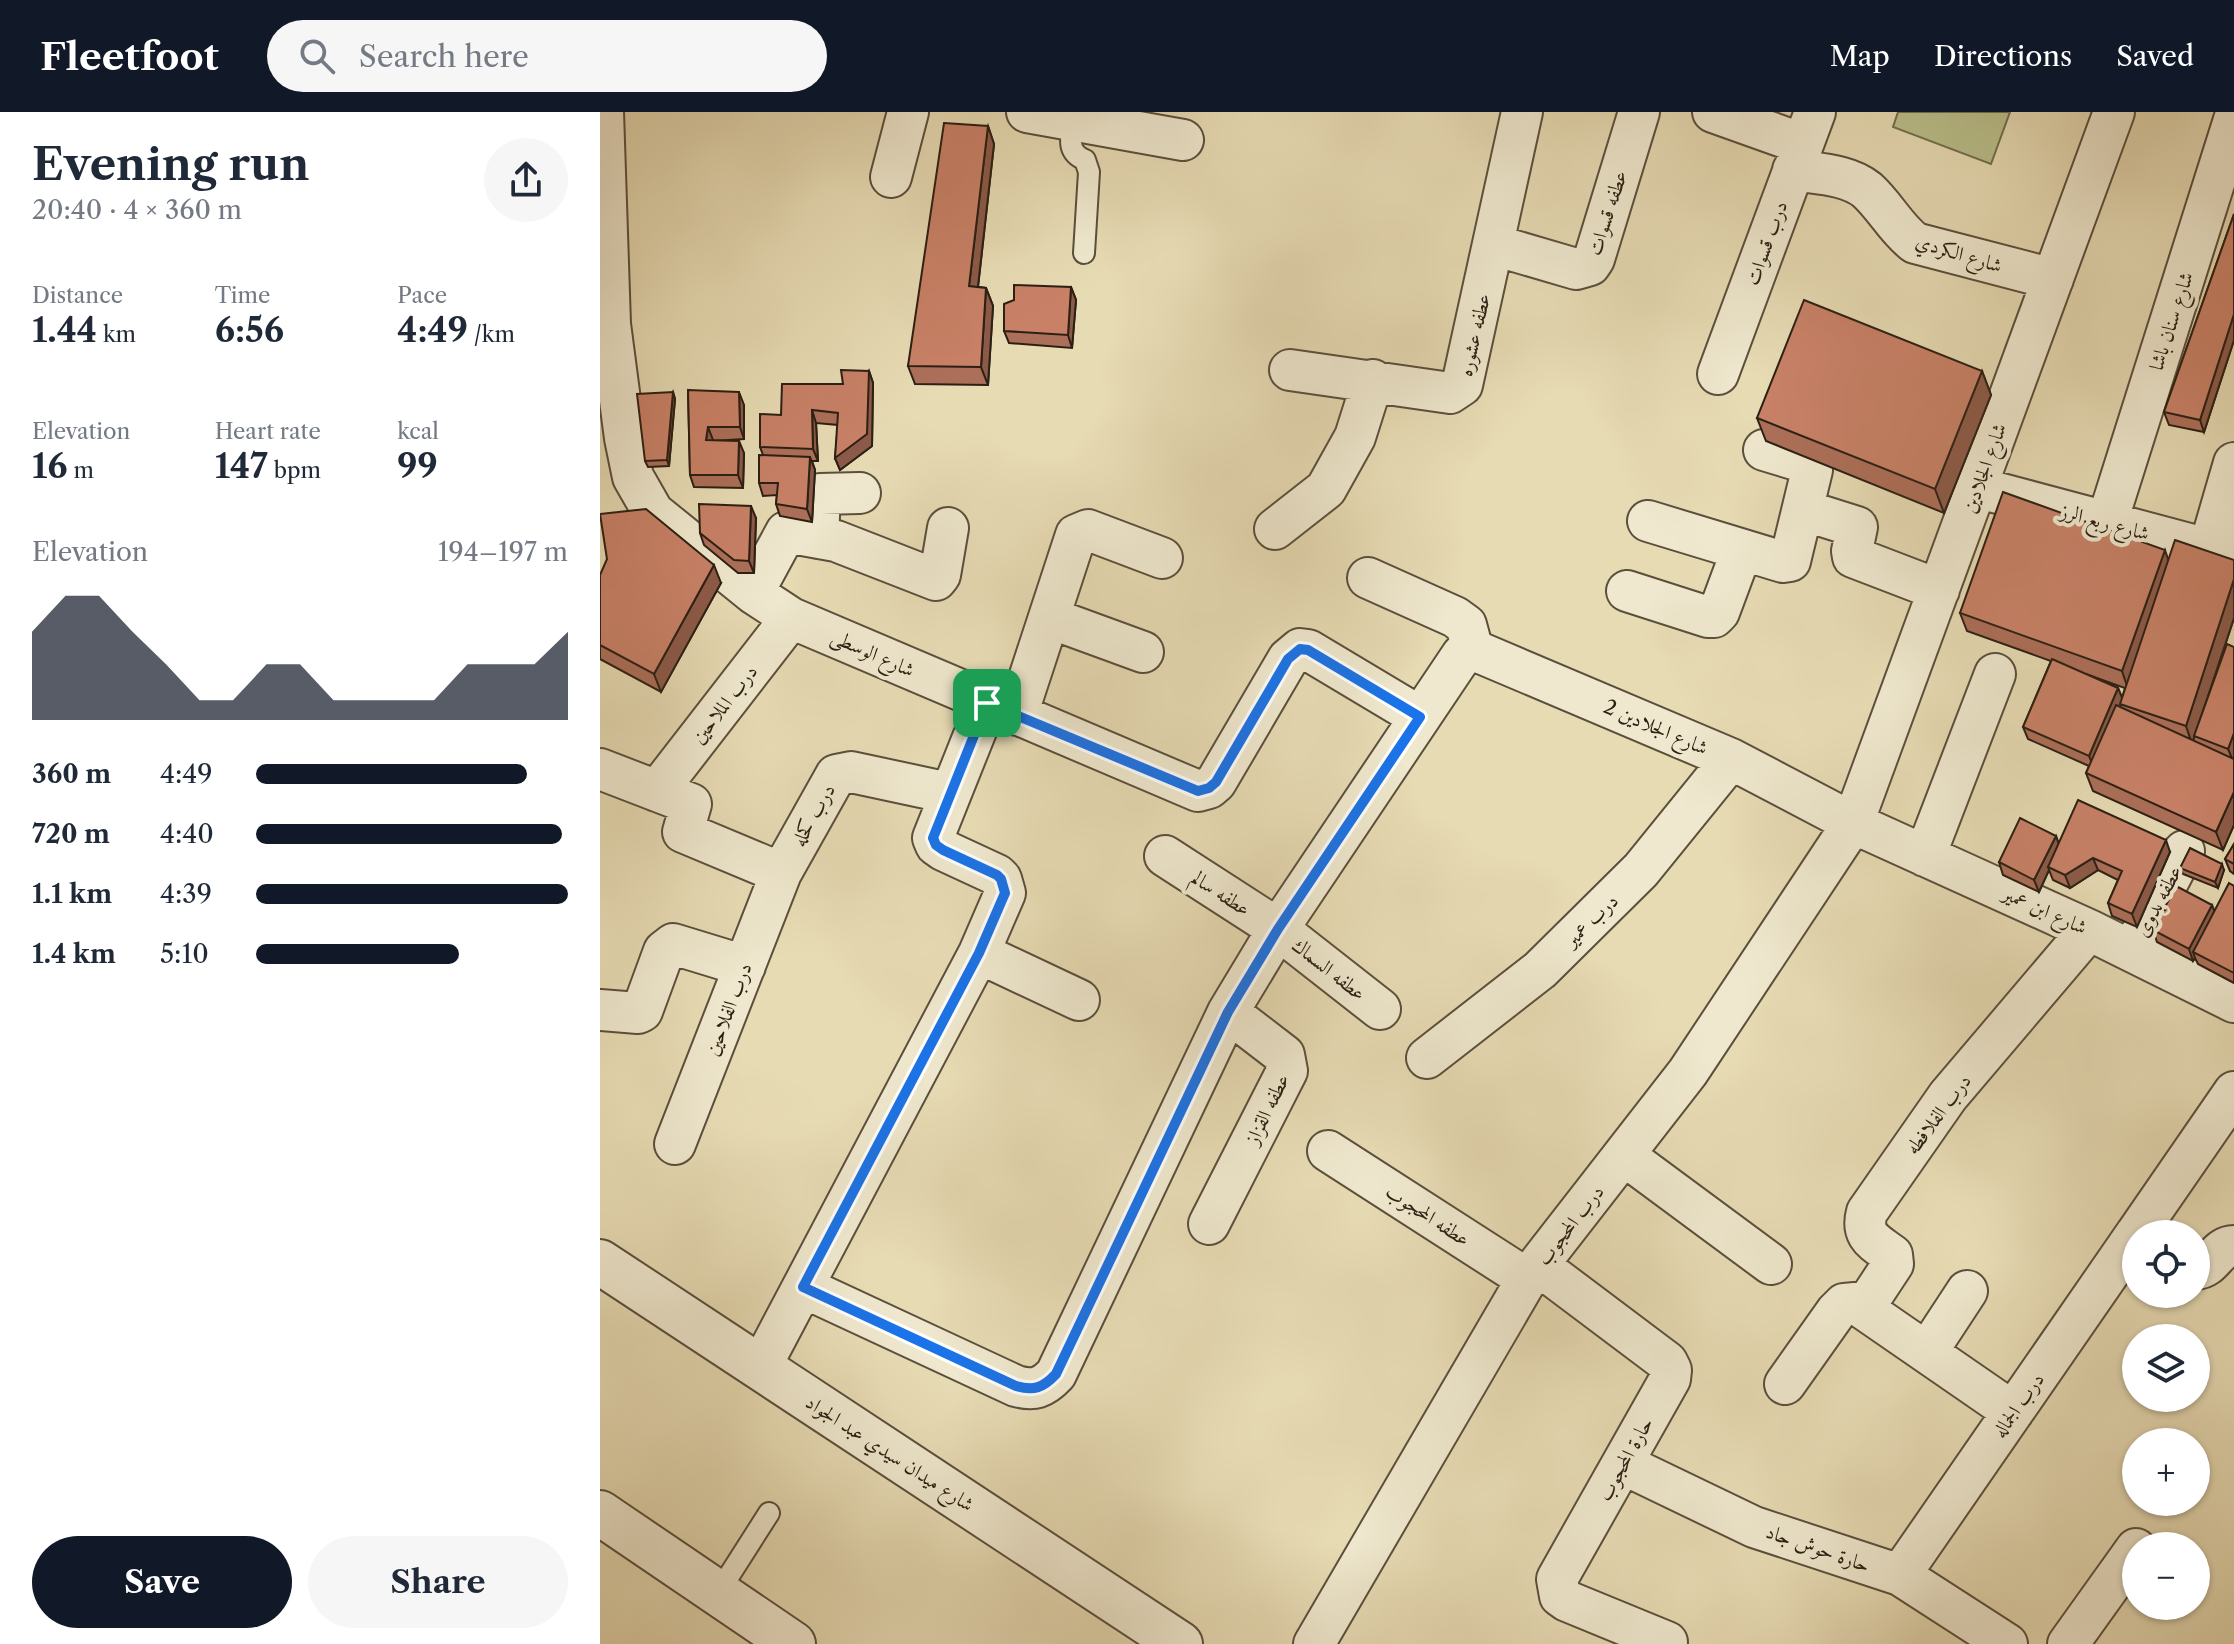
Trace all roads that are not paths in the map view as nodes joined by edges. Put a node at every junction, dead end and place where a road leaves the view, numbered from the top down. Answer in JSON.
{"nodes":[{"id":1,"x":603,"y":112,"type":"edge"},
{"id":2,"x":908,"y":112,"type":"edge"},
{"id":3,"x":1027,"y":112,"type":"edge"},
{"id":4,"x":1522,"y":112,"type":"edge"},
{"id":5,"x":1639,"y":112,"type":"edge"},
{"id":6,"x":1713,"y":112,"type":"edge"},
{"id":7,"x":2114,"y":112,"type":"edge"},
{"id":8,"x":2234,"y":120,"type":"edge"},
{"id":9,"x":1073,"y":121,"type":"junction"},
{"id":10,"x":1183,"y":140,"type":"dead end"},
{"id":11,"x":1804,"y":142,"type":"edge"},
{"id":12,"x":891,"y":177,"type":"dead end"},
{"id":13,"x":1494,"y":245,"type":"junction"},
{"id":14,"x":1084,"y":253,"type":"dead end"},
{"id":15,"x":2053,"y":279,"type":"junction"},
{"id":16,"x":1290,"y":370,"type":"dead end"},
{"id":17,"x":1718,"y":374,"type":"dead end"},
{"id":18,"x":1373,"y":380,"type":"junction"},
{"id":19,"x":1764,"y":450,"type":"edge"},
{"id":20,"x":2234,"y":463,"type":"edge"},
{"id":21,"x":1977,"y":488,"type":"junction"},
{"id":22,"x":860,"y":493,"type":"dead end"},
{"id":23,"x":1803,"y":510,"type":"junction"},
{"id":24,"x":1648,"y":521,"type":"dead end"},
{"id":25,"x":2107,"y":522,"type":"junction"},
{"id":26,"x":948,"y":528,"type":"dead end"},
{"id":27,"x":1275,"y":529,"type":"dead end"},
{"id":28,"x":818,"y":538,"type":"junction"},
{"id":29,"x":1742,"y":550,"type":"junction"},
{"id":30,"x":2222,"y":552,"type":"edge"},
{"id":31,"x":1162,"y":558,"type":"dead end"},
{"id":32,"x":1368,"y":578,"type":"dead end"},
{"id":33,"x":1939,"y":590,"type":"junction"},
{"id":34,"x":1627,"y":591,"type":"dead end"},
{"id":35,"x":753,"y":593,"type":"junction"},
{"id":36,"x":791,"y":618,"type":"junction"},
{"id":37,"x":1050,"y":618,"type":"junction"},
{"id":38,"x":1143,"y":652,"type":"dead end"},
{"id":39,"x":1465,"y":656,"type":"junction"},
{"id":40,"x":1995,"y":674,"type":"dead end"},
{"id":41,"x":1002,"y":709,"type":"junction"},
{"id":42,"x":1420,"y":717,"type":"junction"},
{"id":43,"x":1731,"y":759,"type":"junction"},
{"id":44,"x":600,"y":769,"type":"edge"},
{"id":45,"x":657,"y":791,"type":"junction"},
{"id":46,"x":949,"y":793,"type":"junction"},
{"id":47,"x":1853,"y":823,"type":"junction"},
{"id":48,"x":2184,"y":851,"type":"dead end"},
{"id":49,"x":1165,"y":856,"type":"dead end"},
{"id":50,"x":1925,"y":856,"type":"junction"},
{"id":51,"x":781,"y":873,"type":"junction"},
{"id":52,"x":1278,"y":929,"type":"junction"},
{"id":53,"x":2089,"y":930,"type":"junction"},
{"id":54,"x":2132,"y":951,"type":"junction"},
{"id":55,"x":979,"y":953,"type":"junction"},
{"id":56,"x":745,"y":966,"type":"junction"},
{"id":57,"x":1079,"y":1000,"type":"dead end"},
{"id":58,"x":2234,"y":1002,"type":"edge"},
{"id":59,"x":1380,"y":1009,"type":"dead end"},
{"id":60,"x":600,"y":1010,"type":"edge"},
{"id":61,"x":1228,"y":1012,"type":"junction"},
{"id":62,"x":1427,"y":1058,"type":"dead end"},
{"id":63,"x":2234,"y":1092,"type":"edge"},
{"id":64,"x":675,"y":1144,"type":"dead end"},
{"id":65,"x":1328,"y":1151,"type":"dead end"},
{"id":66,"x":1625,"y":1156,"type":"junction"},
{"id":67,"x":2150,"y":1220,"type":"edge"},
{"id":68,"x":1209,"y":1224,"type":"dead end"},
{"id":69,"x":2234,"y":1246,"type":"edge"},
{"id":70,"x":2122,"y":1260,"type":"edge"},
{"id":71,"x":600,"y":1262,"type":"edge"},
{"id":72,"x":1771,"y":1264,"type":"dead end"},
{"id":73,"x":2210,"y":1264,"type":"edge"},
{"id":74,"x":1533,"y":1272,"type":"junction"},
{"id":75,"x":803,"y":1287,"type":"junction"},
{"id":76,"x":1967,"y":1291,"type":"dead end"},
{"id":77,"x":1864,"y":1308,"type":"junction"},
{"id":78,"x":1927,"y":1352,"type":"junction"},
{"id":79,"x":760,"y":1368,"type":"junction"},
{"id":80,"x":1785,"y":1384,"type":"dead end"},
{"id":81,"x":2013,"y":1412,"type":"junction"},
{"id":82,"x":1623,"y":1464,"type":"junction"},
{"id":83,"x":600,"y":1513,"type":"edge"},
{"id":84,"x":769,"y":1513,"type":"dead end"},
{"id":85,"x":2122,"y":1569,"type":"edge"},
{"id":86,"x":1900,"y":1575,"type":"junction"},
{"id":87,"x":718,"y":1593,"type":"junction"},
{"id":88,"x":1667,"y":1642,"type":"edge"},
{"id":89,"x":793,"y":1644,"type":"edge"},
{"id":90,"x":1180,"y":1644,"type":"edge"},
{"id":91,"x":1314,"y":1644,"type":"edge"},
{"id":92,"x":2007,"y":1644,"type":"edge"},
{"id":93,"x":2068,"y":1644,"type":"edge"}],
"edges":[{"from":1,"to":35,"type":"street","name":"شارع الوسطى"},
{"from":2,"to":12,"type":"street"},
{"from":3,"to":9,"type":"street"},
{"from":4,"to":13,"type":"street","name":"عطفه عشوره"},
{"from":5,"to":13,"type":"street","name":"عطفه قسوات"},
{"from":6,"to":11,"type":"street","name":"شارع الكردي"},
{"from":7,"to":15,"type":"street","name":"شارع الجلادين"},
{"from":8,"to":25,"type":"street","name":"شارع سنان باشا"},
{"from":9,"to":10,"type":"street"},
{"from":9,"to":14,"type":"lane"},
{"from":11,"to":15,"type":"street","name":"شارع الكردي"},
{"from":11,"to":17,"type":"street","name":"درب قسوات"},
{"from":13,"to":18,"type":"street","name":"عطفه عشوره"},
{"from":15,"to":21,"type":"street","name":"شارع الجلادين"},
{"from":16,"to":18,"type":"street","name":"عطفه عشوره"},
{"from":18,"to":27,"type":"street"},
{"from":19,"to":23,"type":"street"},
{"from":20,"to":30,"type":"street"},
{"from":21,"to":25,"type":"street","name":"شارع ربع الرز"},
{"from":21,"to":33,"type":"street","name":"شارع الجلادين"},
{"from":22,"to":28,"type":"street"},
{"from":23,"to":29,"type":"street"},
{"from":23,"to":33,"type":"street"},
{"from":24,"to":29,"type":"street"},
{"from":25,"to":30,"type":"street","name":"شارع ربع الرز"},
{"from":26,"to":28,"type":"street"},
{"from":28,"to":35,"type":"street"},
{"from":29,"to":34,"type":"street"},
{"from":31,"to":37,"type":"street"},
{"from":32,"to":39,"type":"street"},
{"from":33,"to":47,"type":"street","name":"شارع الجلادين"},
{"from":35,"to":36,"type":"street","name":"شارع الوسطى"},
{"from":36,"to":41,"type":"street","name":"شارع الوسطى"},
{"from":36,"to":45,"type":"street","name":"درب الملاحين"},
{"from":37,"to":38,"type":"street"},
{"from":37,"to":41,"type":"street"},
{"from":39,"to":42,"type":"street"},
{"from":39,"to":43,"type":"street","name":"شارع الجلادين 2"},
{"from":40,"to":50,"type":"street"},
{"from":41,"to":42,"type":"street","name":"شارع الوسطى"},
{"from":41,"to":46,"type":"street"},
{"from":42,"to":52,"type":"street"},
{"from":43,"to":47,"type":"street","name":"شارع الجلادين 2"},
{"from":43,"to":62,"type":"street","name":"درب عمير"},
{"from":44,"to":45,"type":"street"},
{"from":45,"to":51,"type":"street"},
{"from":46,"to":51,"type":"street","name":"درب كحله"},
{"from":46,"to":55,"type":"street"},
{"from":47,"to":50,"type":"street","name":"شارع ابن عمير"},
{"from":47,"to":66,"type":"street","name":"درب المحجوب"},
{"from":48,"to":54,"type":"street","name":"عطفه بدوى"},
{"from":49,"to":52,"type":"street","name":"عطفه سالم"},
{"from":50,"to":53,"type":"street","name":"شارع ابن عمير"},
{"from":51,"to":56,"type":"street","name":"درب الفلاحين"},
{"from":52,"to":59,"type":"street","name":"عطفه السماك"},
{"from":52,"to":61,"type":"street"},
{"from":53,"to":54,"type":"street","name":"شارع ابن عمير"},
{"from":53,"to":77,"type":"street","name":"درب الفلافطه"},
{"from":54,"to":58,"type":"street","name":"شارع ابن عمير"},
{"from":55,"to":57,"type":"street"},
{"from":55,"to":75,"type":"street"},
{"from":56,"to":60,"type":"street"},
{"from":56,"to":64,"type":"street","name":"درب الفلاحين"},
{"from":61,"to":68,"type":"street","name":"عطفه القزاز"},
{"from":61,"to":75,"type":"street"},
{"from":63,"to":67,"type":"street","name":"درب الجماله"},
{"from":65,"to":74,"type":"street","name":"عطفه المحجوب"},
{"from":66,"to":72,"type":"street"},
{"from":66,"to":74,"type":"street","name":"درب المحجوب"},
{"from":69,"to":73,"type":"street"},
{"from":70,"to":81,"type":"street","name":"درب الجماله"},
{"from":71,"to":79,"type":"street","name":"شارع ميدان سيدي عبد الجواد"},
{"from":74,"to":82,"type":"street","name":"حارة المحجوب"},
{"from":74,"to":91,"type":"street","name":"درب المحجوب"},
{"from":75,"to":79,"type":"street"},
{"from":76,"to":78,"type":"street"},
{"from":77,"to":78,"type":"street"},
{"from":77,"to":80,"type":"street"},
{"from":78,"to":81,"type":"street"},
{"from":79,"to":90,"type":"street","name":"شارع ميدان سيدي عبد الجواد"},
{"from":81,"to":86,"type":"street","name":"درب الجماله"},
{"from":82,"to":86,"type":"street","name":"حارة حوش جاد"},
{"from":82,"to":88,"type":"street","name":"حارة المحجوب"},
{"from":83,"to":87,"type":"street"},
{"from":84,"to":87,"type":"lane"},
{"from":85,"to":93,"type":"street"},
{"from":86,"to":92,"type":"street","name":"حارة حوش جاد"},
{"from":87,"to":89,"type":"street"}]}
